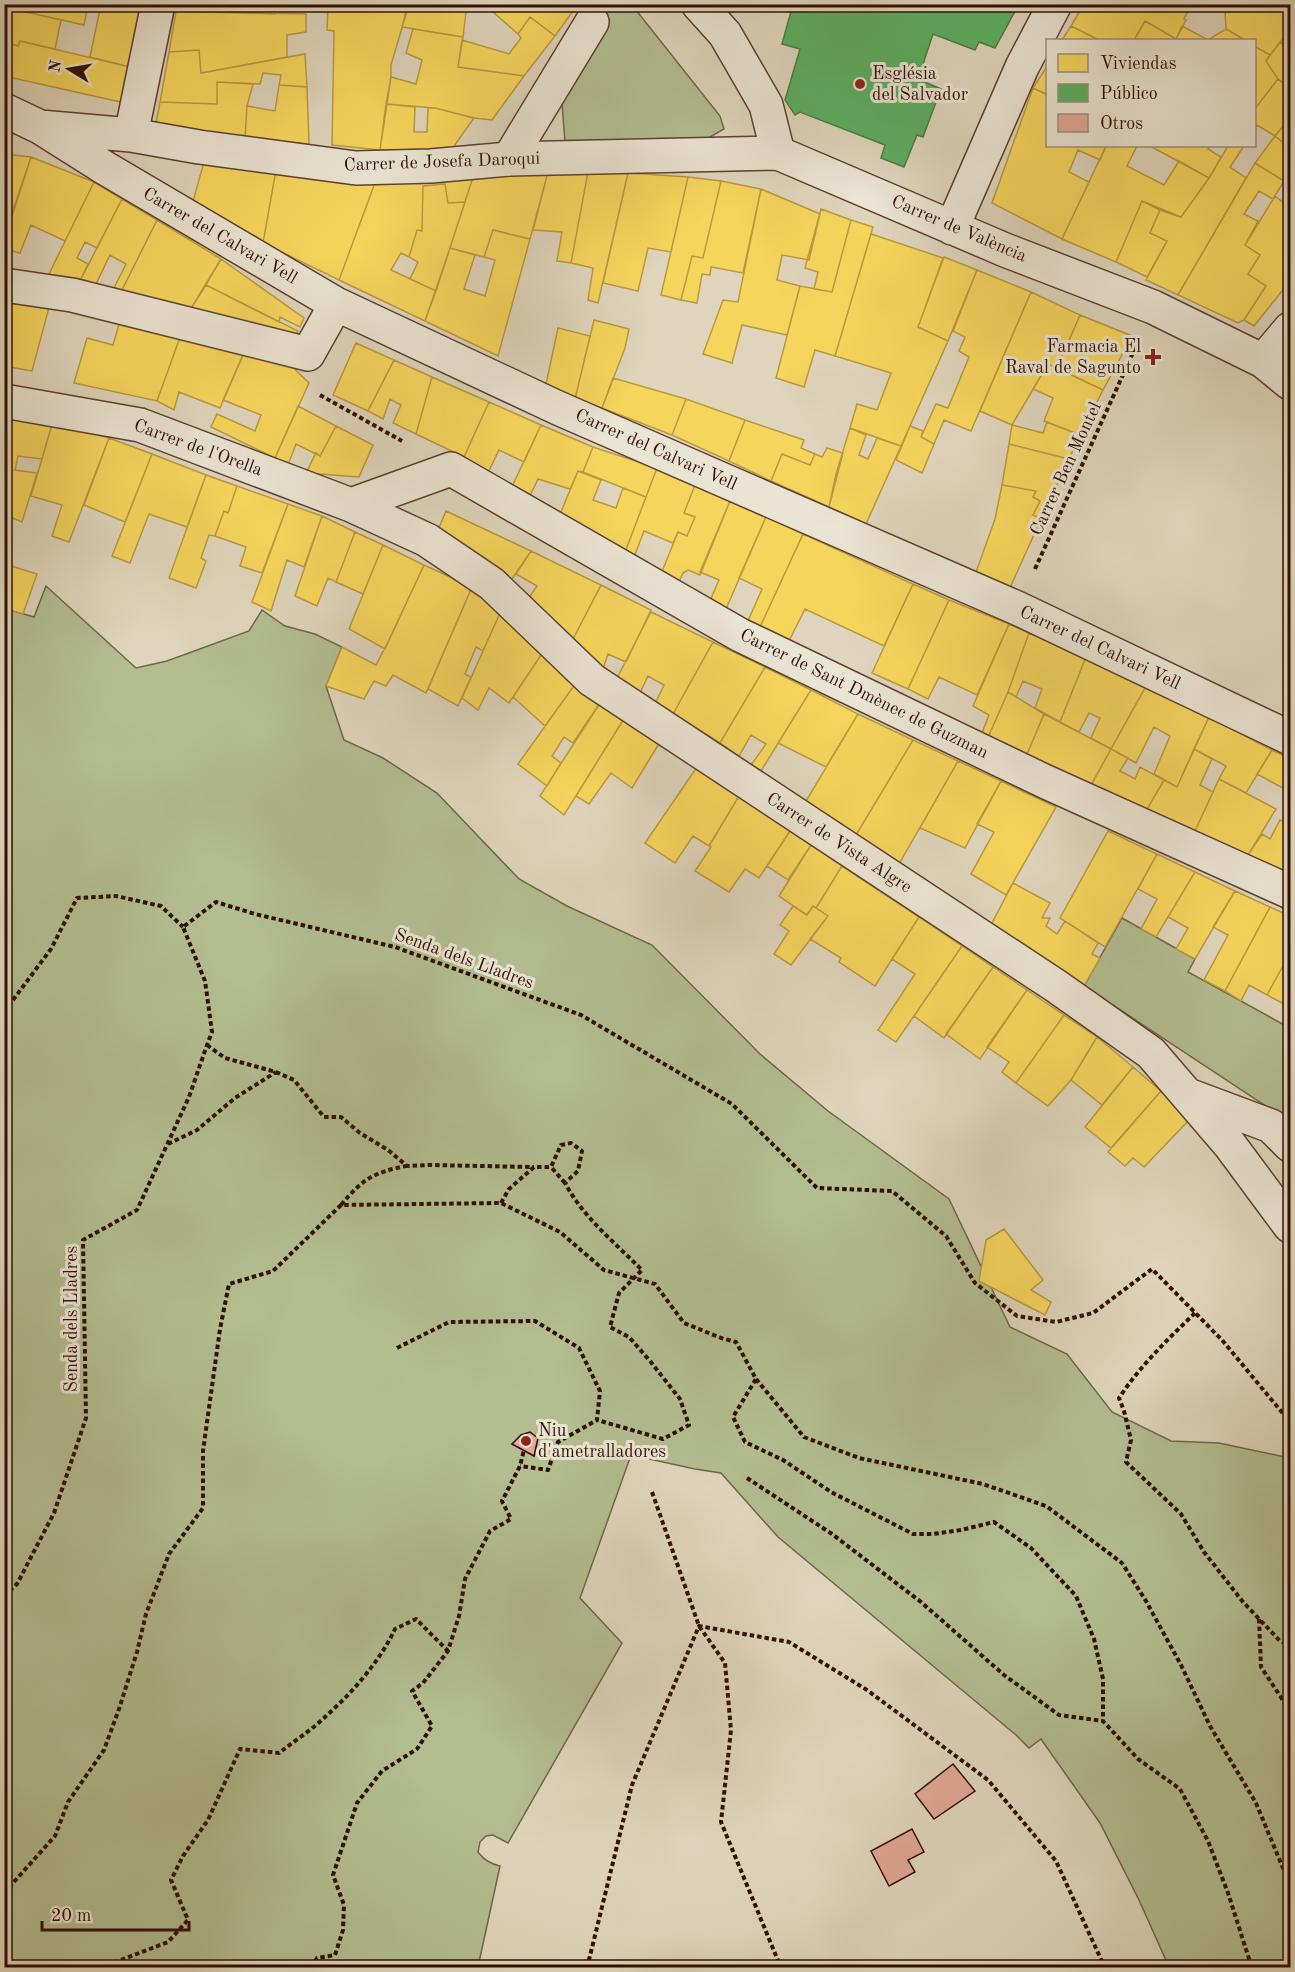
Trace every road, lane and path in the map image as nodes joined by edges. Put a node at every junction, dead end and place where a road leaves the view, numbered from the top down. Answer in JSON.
{"nodes":[{"id":1,"x":158,"y":4,"type":"edge"},
{"id":2,"x":698,"y":4,"type":"edge"},
{"id":3,"x":1056,"y":4,"type":"edge"},
{"id":4,"x":592,"y":22,"type":"dead end"},
{"id":5,"x":4,"y":110,"type":"edge"},
{"id":6,"x":40,"y":127,"type":"junction"},
{"id":7,"x":4,"y":131,"type":"edge"},
{"id":8,"x":131,"y":135,"type":"junction"},
{"id":9,"x":778,"y":153,"type":"junction"},
{"id":10,"x":509,"y":159,"type":"junction"},
{"id":11,"x":952,"y":228,"type":"junction"},
{"id":12,"x":4,"y":285,"type":"edge"},
{"id":13,"x":336,"y":304,"type":"junction"},
{"id":14,"x":1153,"y":307,"type":"junction"},
{"id":15,"x":1290,"y":329,"type":"edge"},
{"id":16,"x":308,"y":354,"type":"junction"},
{"id":17,"x":1263,"y":361,"type":"junction"},
{"id":18,"x":1290,"y":383,"type":"edge"},
{"id":19,"x":4,"y":401,"type":"edge"},
{"id":20,"x":382,"y":430,"type":"dead end"},
{"id":21,"x":351,"y":505,"type":"junction"},
{"id":22,"x":1017,"y":608,"type":"junction"},
{"id":23,"x":1290,"y":738,"type":"edge"},
{"id":24,"x":1290,"y":892,"type":"edge"},
{"id":25,"x":183,"y":927,"type":"junction"},
{"id":26,"x":4,"y":1012,"type":"edge"},
{"id":27,"x":207,"y":1045,"type":"junction"},
{"id":28,"x":276,"y":1072,"type":"junction"},
{"id":29,"x":1187,"y":1095,"type":"junction"},
{"id":30,"x":167,"y":1144,"type":"junction"},
{"id":31,"x":1290,"y":1145,"type":"edge"},
{"id":32,"x":407,"y":1166,"type":"junction"},
{"id":33,"x":534,"y":1167,"type":"junction"},
{"id":34,"x":551,"y":1167,"type":"junction"},
{"id":35,"x":565,"y":1183,"type":"junction"},
{"id":36,"x":501,"y":1203,"type":"junction"},
{"id":37,"x":341,"y":1205,"type":"junction"},
{"id":38,"x":1290,"y":1226,"type":"edge"},
{"id":39,"x":634,"y":1278,"type":"junction"},
{"id":40,"x":1195,"y":1313,"type":"junction"},
{"id":41,"x":397,"y":1348,"type":"dead end"},
{"id":42,"x":756,"y":1379,"type":"junction"},
{"id":43,"x":597,"y":1420,"type":"junction"},
{"id":44,"x":1290,"y":1422,"type":"edge"},
{"id":45,"x":524,"y":1450,"type":"dead end"},
{"id":46,"x":520,"y":1466,"type":"junction"},
{"id":47,"x":747,"y":1478,"type":"dead end"},
{"id":48,"x":652,"y":1492,"type":"dead end"},
{"id":49,"x":4,"y":1596,"type":"edge"},
{"id":50,"x":1259,"y":1618,"type":"junction"},
{"id":51,"x":699,"y":1626,"type":"junction"},
{"id":52,"x":1290,"y":1645,"type":"edge"},
{"id":53,"x":448,"y":1651,"type":"junction"},
{"id":54,"x":1290,"y":1711,"type":"edge"},
{"id":55,"x":1103,"y":1721,"type":"junction"},
{"id":56,"x":1290,"y":1885,"type":"edge"},
{"id":57,"x":4,"y":1893,"type":"edge"},
{"id":58,"x":100,"y":1968,"type":"edge"},
{"id":59,"x":311,"y":1968,"type":"edge"},
{"id":60,"x":587,"y":1968,"type":"edge"},
{"id":61,"x":781,"y":1968,"type":"edge"},
{"id":62,"x":1105,"y":1968,"type":"edge"},
{"id":63,"x":1252,"y":1968,"type":"edge"}],
"edges":[{"from":1,"to":8,"type":"street"},
{"from":2,"to":9,"type":"street"},
{"from":3,"to":11,"type":"street"},
{"from":4,"to":10,"type":"street"},
{"from":5,"to":6,"type":"street","name":"Carrer de Josefa Daroqui"},
{"from":6,"to":7,"type":"street"},
{"from":6,"to":8,"type":"street","name":"Carrer de Josefa Daroqui"},
{"from":6,"to":13,"type":"street","name":"Carrer del Calvari Vell"},
{"from":8,"to":10,"type":"street","name":"Carrer de Josefa Daroqui"},
{"from":9,"to":10,"type":"street","name":"Carrer de Josefa Daroqui"},
{"from":9,"to":11,"type":"street","name":"Carrer de València"},
{"from":11,"to":14,"type":"street","name":"Carrer de València"},
{"from":12,"to":16,"type":"street"},
{"from":13,"to":16,"type":"street"},
{"from":13,"to":22,"type":"street","name":"Carrer del Calvari Vell"},
{"from":14,"to":17,"type":"street","name":"Carrer de València"},
{"from":14,"to":22,"type":"path","name":"Carrer Ben Montel"},
{"from":15,"to":17,"type":"street"},
{"from":16,"to":20,"type":"path"},
{"from":17,"to":18,"type":"street","name":"Carrer de València"},
{"from":19,"to":21,"type":"street","name":"Carrer de l'Orella"},
{"from":21,"to":24,"type":"street","name":"Carrer de Sant Dmènec de Guzman"},
{"from":21,"to":29,"type":"street","name":"Carrer de Vista Algre"},
{"from":22,"to":23,"type":"street","name":"Carrer del Calvari Vell"},
{"from":25,"to":26,"type":"path"},
{"from":25,"to":27,"type":"path","name":"Senda dels Lladres"},
{"from":25,"to":40,"type":"path","name":"Senda dels Lladres"},
{"from":27,"to":28,"type":"path"},
{"from":27,"to":30,"type":"path","name":"Senda dels Lladres"},
{"from":28,"to":30,"type":"path"},
{"from":28,"to":32,"type":"path"},
{"from":29,"to":31,"type":"street"},
{"from":29,"to":38,"type":"street","name":"Carrer de Vista Algre"},
{"from":30,"to":49,"type":"path","name":"Senda dels Lladres"},
{"from":32,"to":33,"type":"path"},
{"from":32,"to":37,"type":"path"},
{"from":33,"to":34,"type":"path"},
{"from":33,"to":36,"type":"path"},
{"from":34,"to":35,"type":"path"},
{"from":34,"to":35,"type":"path"},
{"from":35,"to":39,"type":"path"},
{"from":36,"to":37,"type":"path"},
{"from":36,"to":39,"type":"path"},
{"from":37,"to":57,"type":"path"},
{"from":39,"to":42,"type":"path"},
{"from":39,"to":43,"type":"path"},
{"from":40,"to":44,"type":"path","name":"Senda dels Lladres"},
{"from":40,"to":50,"type":"path"},
{"from":41,"to":43,"type":"path"},
{"from":42,"to":55,"type":"path"},
{"from":42,"to":56,"type":"path"},
{"from":43,"to":46,"type":"path"},
{"from":45,"to":46,"type":"path"},
{"from":46,"to":53,"type":"path"},
{"from":47,"to":55,"type":"path"},
{"from":48,"to":51,"type":"path"},
{"from":50,"to":52,"type":"path"},
{"from":50,"to":54,"type":"path"},
{"from":51,"to":60,"type":"path"},
{"from":51,"to":61,"type":"path"},
{"from":51,"to":62,"type":"path"},
{"from":53,"to":58,"type":"path"},
{"from":53,"to":59,"type":"path"},
{"from":55,"to":63,"type":"path"}]}
